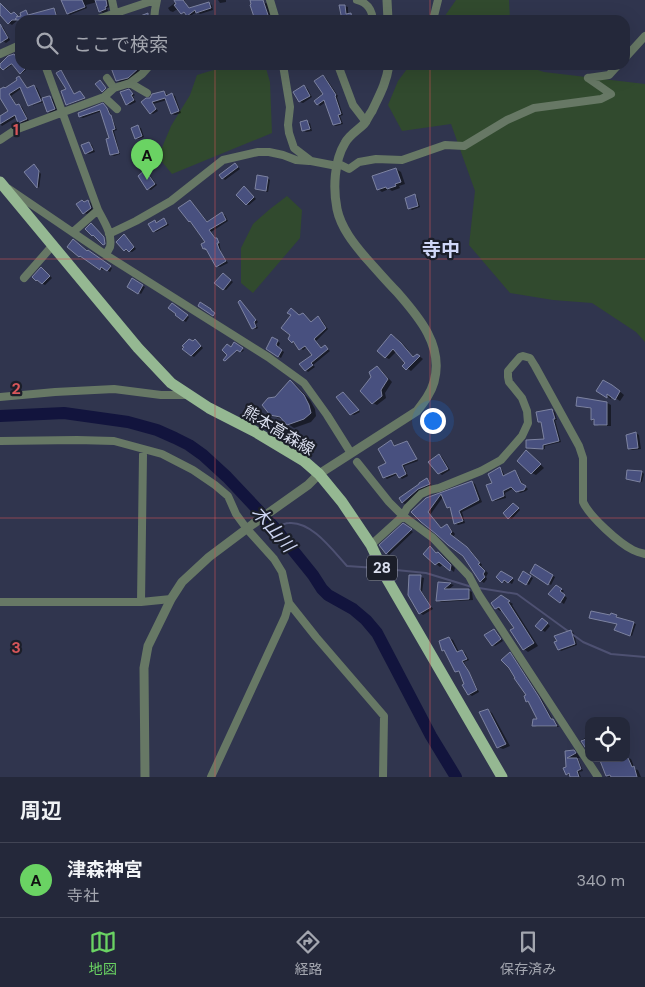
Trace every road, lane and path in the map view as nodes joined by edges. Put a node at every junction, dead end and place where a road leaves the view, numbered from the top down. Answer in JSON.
{"nodes":[{"id":1,"x":112,"y":0,"type":"edge"},
{"id":2,"x":156,"y":0,"type":"edge"},
{"id":3,"x":270,"y":0,"type":"edge"},
{"id":4,"x":357,"y":0,"type":"edge"},
{"id":5,"x":387,"y":0,"type":"edge"},
{"id":6,"x":438,"y":0,"type":"edge"},
{"id":7,"x":115,"y":14,"type":"junction"},
{"id":8,"x":112,"y":15,"type":"edge"},
{"id":9,"x":154,"y":15,"type":"edge"},
{"id":10,"x":274,"y":15,"type":"edge"},
{"id":11,"x":372,"y":15,"type":"edge"},
{"id":12,"x":388,"y":15,"type":"edge"},
{"id":13,"x":434,"y":15,"type":"edge"},
{"id":14,"x":645,"y":36,"type":"edge"},
{"id":15,"x":15,"y":47,"type":"edge"},
{"id":16,"x":630,"y":52,"type":"edge"},
{"id":17,"x":0,"y":54,"type":"edge"},
{"id":18,"x":47,"y":70,"type":"edge"},
{"id":19,"x":146,"y":70,"type":"edge"},
{"id":20,"x":284,"y":70,"type":"edge"},
{"id":21,"x":340,"y":70,"type":"edge"},
{"id":22,"x":388,"y":70,"type":"edge"},
{"id":23,"x":614,"y":70,"type":"edge"},
{"id":24,"x":107,"y":78,"type":"dead end"},
{"id":25,"x":130,"y":83,"type":"junction"},
{"id":26,"x":114,"y":88,"type":"junction"},
{"id":27,"x":147,"y":93,"type":"dead end"},
{"id":28,"x":104,"y":97,"type":"junction"},
{"id":29,"x":117,"y":109,"type":"dead end"},
{"id":30,"x":62,"y":113,"type":"junction"},
{"id":31,"x":366,"y":122,"type":"junction"},
{"id":32,"x":0,"y":140,"type":"edge"},
{"id":33,"x":310,"y":161,"type":"junction"},
{"id":34,"x":337,"y":166,"type":"junction"},
{"id":35,"x":1,"y":183,"type":"edge"},
{"id":36,"x":98,"y":210,"type":"junction"},
{"id":37,"x":73,"y":232,"type":"junction"},
{"id":38,"x":108,"y":234,"type":"junction"},
{"id":39,"x":53,"y":245,"type":"junction"},
{"id":40,"x":106,"y":255,"type":"junction"},
{"id":41,"x":24,"y":278,"type":"dead end"},
{"id":42,"x":188,"y":395,"type":"junction"},
{"id":43,"x":0,"y":397,"type":"edge"},
{"id":44,"x":0,"y":441,"type":"edge"},
{"id":45,"x":349,"y":450,"type":"dead end"},
{"id":46,"x":143,"y":455,"type":"dead end"},
{"id":47,"x":357,"y":462,"type":"dead end"},
{"id":48,"x":319,"y":474,"type":"junction"},
{"id":49,"x":403,"y":516,"type":"junction"},
{"id":50,"x":250,"y":527,"type":"junction"},
{"id":51,"x":371,"y":545,"type":"junction"},
{"id":52,"x":645,"y":554,"type":"edge"},
{"id":53,"x":171,"y":599,"type":"junction"},
{"id":54,"x":0,"y":602,"type":"edge"},
{"id":55,"x":141,"y":602,"type":"junction"},
{"id":56,"x":289,"y":603,"type":"junction"},
{"id":57,"x":145,"y":777,"type":"edge"},
{"id":58,"x":211,"y":777,"type":"edge"},
{"id":59,"x":383,"y":777,"type":"edge"},
{"id":60,"x":502,"y":777,"type":"edge"},
{"id":61,"x":598,"y":777,"type":"edge"}],
"edges":[{"from":1,"to":7,"type":"street"},
{"from":2,"to":7,"type":"street"},
{"from":2,"to":9,"type":"street"},
{"from":3,"to":10,"type":"street"},
{"from":4,"to":11,"type":"street"},
{"from":5,"to":12,"type":"street"},
{"from":6,"to":13,"type":"street"},
{"from":7,"to":8,"type":"street"},
{"from":14,"to":16,"type":"street"},
{"from":15,"to":17,"type":"street"},
{"from":18,"to":30,"type":"street"},
{"from":19,"to":25,"type":"street"},
{"from":20,"to":33,"type":"street"},
{"from":21,"to":31,"type":"street"},
{"from":22,"to":31,"type":"street"},
{"from":23,"to":34,"type":"street"},
{"from":24,"to":26,"type":"street"},
{"from":25,"to":26,"type":"street"},
{"from":25,"to":27,"type":"street"},
{"from":26,"to":28,"type":"street"},
{"from":28,"to":29,"type":"street"},
{"from":28,"to":30,"type":"street"},
{"from":30,"to":32,"type":"street"},
{"from":30,"to":36,"type":"street"},
{"from":31,"to":34,"type":"street"},
{"from":33,"to":34,"type":"street"},
{"from":33,"to":38,"type":"street"},
{"from":34,"to":48,"type":"street"},
{"from":35,"to":37,"type":"street"},
{"from":35,"to":39,"type":"main road","name":"熊本高森線","number":"28"},
{"from":36,"to":37,"type":"street"},
{"from":36,"to":38,"type":"street"},
{"from":37,"to":40,"type":"street"},
{"from":38,"to":40,"type":"street"},
{"from":39,"to":41,"type":"street"},
{"from":39,"to":42,"type":"main road","name":"熊本高森線","number":"28"},
{"from":40,"to":45,"type":"street"},
{"from":42,"to":43,"type":"street"},
{"from":42,"to":48,"type":"main road","name":"熊本高森線","number":"28"},
{"from":44,"to":50,"type":"street"},
{"from":46,"to":55,"type":"street"},
{"from":47,"to":49,"type":"street"},
{"from":48,"to":50,"type":"street"},
{"from":48,"to":51,"type":"main road","name":"熊本高森線","number":"28"},
{"from":49,"to":51,"type":"street"},
{"from":49,"to":52,"type":"street"},
{"from":49,"to":61,"type":"street"},
{"from":50,"to":53,"type":"street"},
{"from":50,"to":56,"type":"street"},
{"from":51,"to":60,"type":"main road","name":"熊本高森線","number":"28"},
{"from":53,"to":55,"type":"street"},
{"from":53,"to":57,"type":"street"},
{"from":54,"to":55,"type":"street"},
{"from":56,"to":58,"type":"street"},
{"from":56,"to":59,"type":"street"}]}
